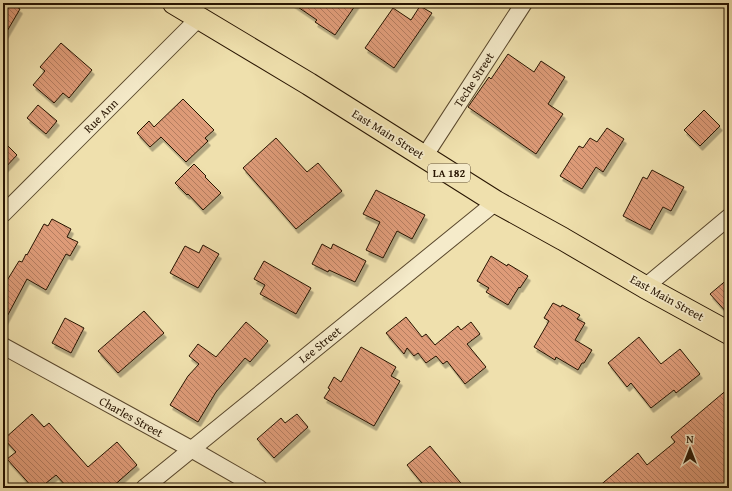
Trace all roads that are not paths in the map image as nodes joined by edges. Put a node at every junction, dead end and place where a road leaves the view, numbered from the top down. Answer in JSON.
{"nodes":[{"id":1,"x":174,"y":3,"type":"edge"},
{"id":2,"x":524,"y":3,"type":"edge"},
{"id":3,"x":199,"y":18,"type":"junction"},
{"id":4,"x":424,"y":157,"type":"junction"},
{"id":5,"x":496,"y":202,"type":"junction"},
{"id":6,"x":3,"y":214,"type":"edge"},
{"id":7,"x":729,"y":217,"type":"edge"},
{"id":8,"x":645,"y":287,"type":"junction"},
{"id":9,"x":729,"y":333,"type":"edge"},
{"id":10,"x":3,"y":346,"type":"edge"},
{"id":11,"x":191,"y":449,"type":"junction"},
{"id":12,"x":144,"y":488,"type":"edge"},
{"id":13,"x":259,"y":488,"type":"edge"}],
"edges":[{"from":1,"to":3,"type":"main road","name":"East Main Street","number":"LA 182"},
{"from":2,"to":4,"type":"street","name":"Teche Street"},
{"from":3,"to":4,"type":"main road","name":"East Main Street","number":"LA 182"},
{"from":3,"to":6,"type":"street","name":"Rue Ann"},
{"from":4,"to":5,"type":"main road","name":"East Main Street","number":"LA 182"},
{"from":5,"to":8,"type":"main road","name":"East Main Street","number":"LA 182"},
{"from":5,"to":11,"type":"street","name":"Lee Street"},
{"from":7,"to":8,"type":"street"},
{"from":8,"to":9,"type":"main road","name":"East Main Street","number":"LA 182"},
{"from":10,"to":11,"type":"street","name":"Charles Street"},
{"from":11,"to":12,"type":"street","name":"Lee Street"},
{"from":11,"to":13,"type":"street","name":"Charles Street"}]}
